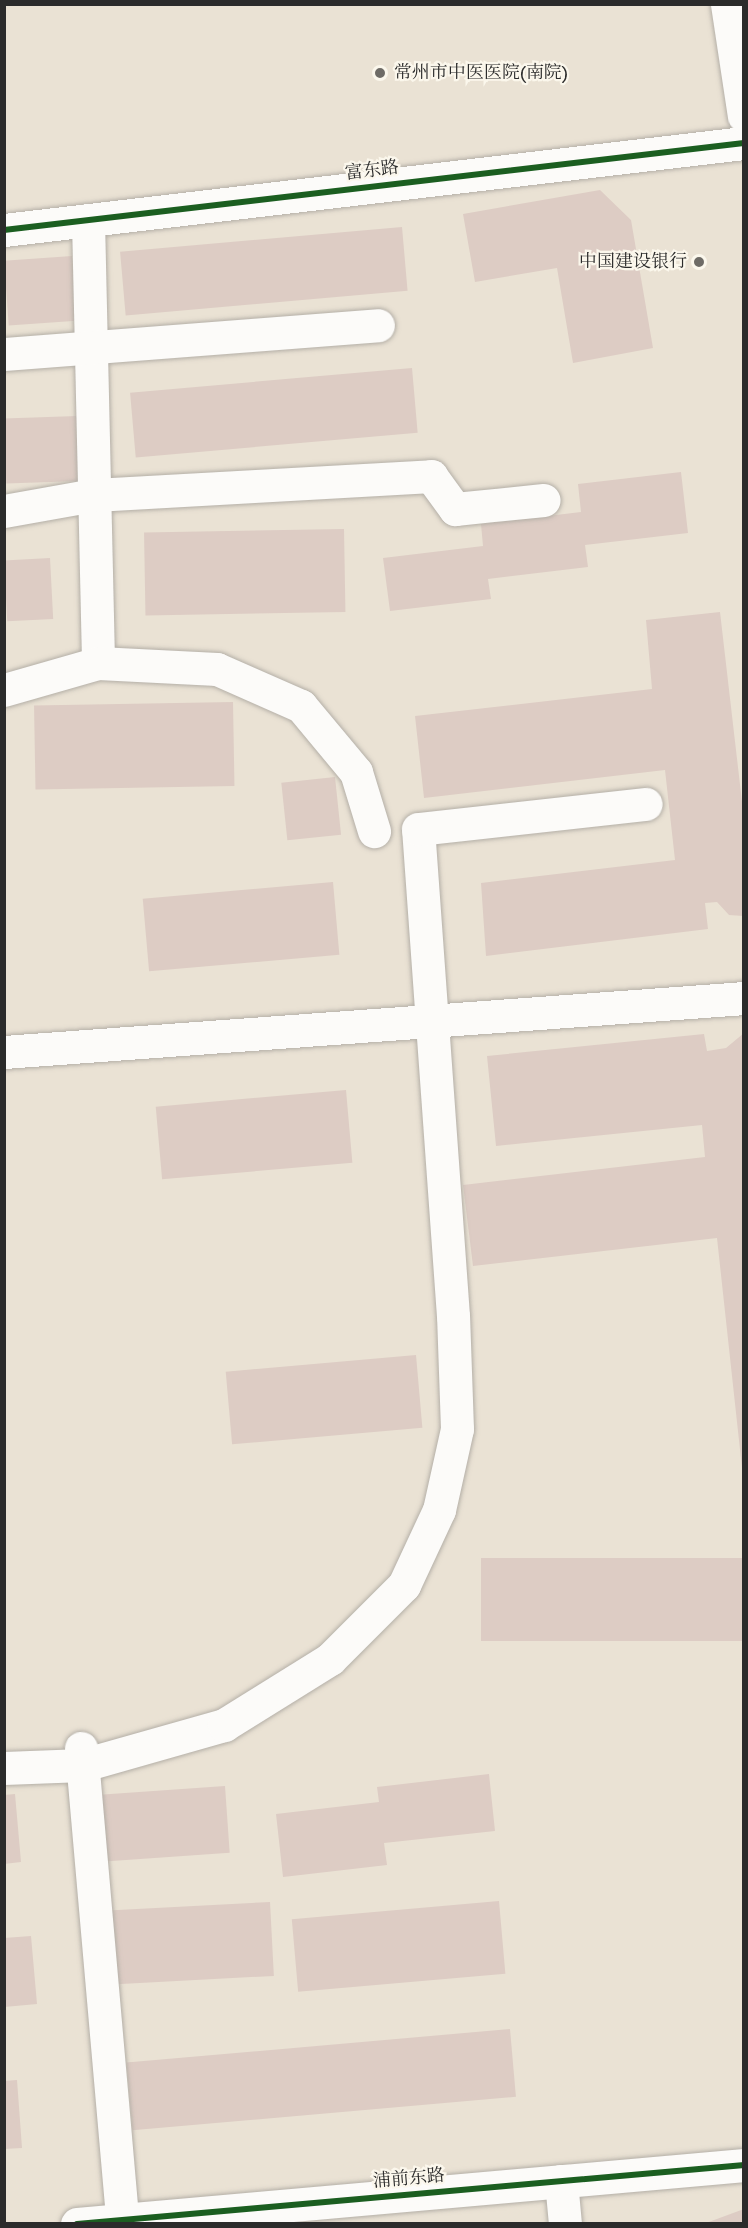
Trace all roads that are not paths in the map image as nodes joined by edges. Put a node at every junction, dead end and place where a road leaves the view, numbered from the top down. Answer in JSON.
{"nodes":[{"id":1,"x":727,"y":4,"type":"edge"},
{"id":2,"x":744,"y":116,"type":"edge"},
{"id":3,"x":744,"y":143,"type":"edge"},
{"id":4,"x":88,"y":220,"type":"junction"},
{"id":5,"x":4,"y":230,"type":"edge"},
{"id":6,"x":378,"y":326,"type":"dead end"},
{"id":7,"x":92,"y":347,"type":"junction"},
{"id":8,"x":4,"y":354,"type":"edge"},
{"id":9,"x":94,"y":495,"type":"junction"},
{"id":10,"x":544,"y":500,"type":"dead end"},
{"id":11,"x":4,"y":511,"type":"edge"},
{"id":12,"x":98,"y":663,"type":"junction"},
{"id":13,"x":4,"y":690,"type":"edge"},
{"id":14,"x":646,"y":804,"type":"dead end"},
{"id":15,"x":374,"y":831,"type":"dead end"},
{"id":16,"x":744,"y":998,"type":"edge"},
{"id":17,"x":430,"y":1021,"type":"junction"},
{"id":18,"x":4,"y":1052,"type":"edge"},
{"id":19,"x":82,"y":1756,"type":"junction"},
{"id":20,"x":4,"y":1768,"type":"edge"},
{"id":21,"x":744,"y":2165,"type":"edge"},
{"id":22,"x":561,"y":2181,"type":"junction"},
{"id":23,"x":122,"y":2220,"type":"junction"},
{"id":24,"x":77,"y":2223,"type":"edge"},
{"id":25,"x":565,"y":2223,"type":"edge"}],
"edges":[{"from":1,"to":2,"type":"street"},
{"from":3,"to":4,"type":"street","name":"富东路"},
{"from":4,"to":5,"type":"street","name":"富东路"},
{"from":4,"to":7,"type":"street"},
{"from":6,"to":7,"type":"street"},
{"from":7,"to":8,"type":"street"},
{"from":7,"to":9,"type":"street"},
{"from":9,"to":10,"type":"street"},
{"from":9,"to":11,"type":"street"},
{"from":9,"to":12,"type":"street"},
{"from":12,"to":13,"type":"street"},
{"from":12,"to":15,"type":"street"},
{"from":14,"to":17,"type":"street"},
{"from":16,"to":17,"type":"street"},
{"from":17,"to":18,"type":"street"},
{"from":17,"to":19,"type":"street"},
{"from":19,"to":20,"type":"street"},
{"from":19,"to":23,"type":"street"},
{"from":21,"to":22,"type":"street","name":"浦前东路"},
{"from":22,"to":23,"type":"street","name":"浦前东路"},
{"from":22,"to":25,"type":"street"},
{"from":23,"to":24,"type":"street","name":"浦前东路"}]}
